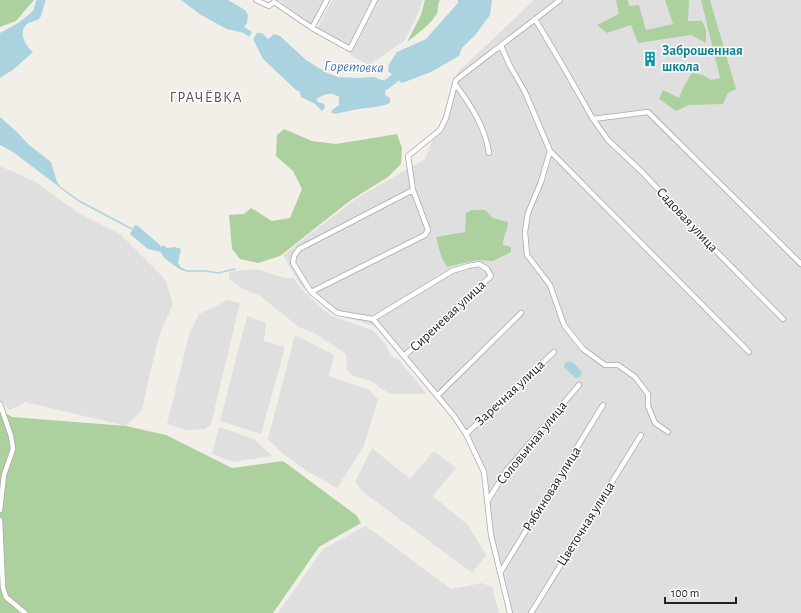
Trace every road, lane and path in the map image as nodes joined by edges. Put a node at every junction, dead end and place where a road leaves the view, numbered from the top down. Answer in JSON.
{"nodes":[{"id":1,"x":256,"y":0,"type":"edge"},
{"id":2,"x":327,"y":0,"type":"edge"},
{"id":3,"x":375,"y":0,"type":"edge"},
{"id":4,"x":560,"y":0,"type":"edge"},
{"id":5,"x":274,"y":1,"type":"edge"},
{"id":6,"x":535,"y":19,"type":"junction"},
{"id":7,"x":312,"y":28,"type":"junction"},
{"id":8,"x":501,"y":46,"type":"junction"},
{"id":9,"x":455,"y":84,"type":"junction"},
{"id":10,"x":593,"y":119,"type":"junction"},
{"id":11,"x":550,"y":151,"type":"junction"},
{"id":12,"x":489,"y":153,"type":"dead end"},
{"id":13,"x":413,"y":190,"type":"junction"},
{"id":14,"x":801,"y":264,"type":"edge"},
{"id":15,"x":311,"y":292,"type":"junction"},
{"id":16,"x":521,"y":314,"type":"dead end"},
{"id":17,"x":373,"y":319,"type":"junction"},
{"id":18,"x":782,"y":319,"type":"dead end"},
{"id":19,"x":554,"y":352,"type":"dead end"},
{"id":20,"x":749,"y":352,"type":"dead end"},
{"id":21,"x":404,"y":356,"type":"junction"},
{"id":22,"x":579,"y":385,"type":"dead end"},
{"id":23,"x":437,"y":396,"type":"junction"},
{"id":24,"x":0,"y":404,"type":"edge"},
{"id":25,"x":603,"y":405,"type":"dead end"},
{"id":26,"x":668,"y":432,"type":"dead end"},
{"id":27,"x":466,"y":434,"type":"junction"},
{"id":28,"x":641,"y":435,"type":"dead end"},
{"id":29,"x":487,"y":502,"type":"junction"},
{"id":30,"x":0,"y":510,"type":"edge"},
{"id":31,"x":0,"y":520,"type":"edge"},
{"id":32,"x":500,"y":573,"type":"junction"},
{"id":33,"x":25,"y":613,"type":"edge"},
{"id":34,"x":510,"y":613,"type":"edge"},
{"id":35,"x":531,"y":613,"type":"edge"}],
"edges":[{"from":1,"to":5,"type":"street"},
{"from":2,"to":7,"type":"street"},
{"from":3,"to":7,"type":"street"},
{"from":4,"to":6,"type":"street"},
{"from":5,"to":7,"type":"street"},
{"from":6,"to":8,"type":"street"},
{"from":6,"to":10,"type":"street","name":"Садовая улица"},
{"from":8,"to":9,"type":"street"},
{"from":8,"to":11,"type":"street"},
{"from":9,"to":12,"type":"street"},
{"from":9,"to":13,"type":"street"},
{"from":10,"to":14,"type":"street"},
{"from":10,"to":18,"type":"street","name":"Садовая улица"},
{"from":11,"to":20,"type":"street"},
{"from":11,"to":26,"type":"street"},
{"from":13,"to":15,"type":"street"},
{"from":13,"to":15,"type":"street"},
{"from":15,"to":17,"type":"street"},
{"from":16,"to":23,"type":"street"},
{"from":17,"to":21,"type":"street"},
{"from":17,"to":21,"type":"street","name":"Сиреневая улица"},
{"from":19,"to":27,"type":"street","name":"Заречная улица"},
{"from":21,"to":23,"type":"street"},
{"from":22,"to":29,"type":"street","name":"Соловьиная улица"},
{"from":23,"to":27,"type":"street"},
{"from":24,"to":30,"type":"street"},
{"from":25,"to":32,"type":"street","name":"Рябиновая улица"},
{"from":27,"to":29,"type":"street"},
{"from":28,"to":35,"type":"street","name":"Цветочная улица"},
{"from":29,"to":32,"type":"street"},
{"from":31,"to":33,"type":"street"},
{"from":32,"to":34,"type":"street"}]}
